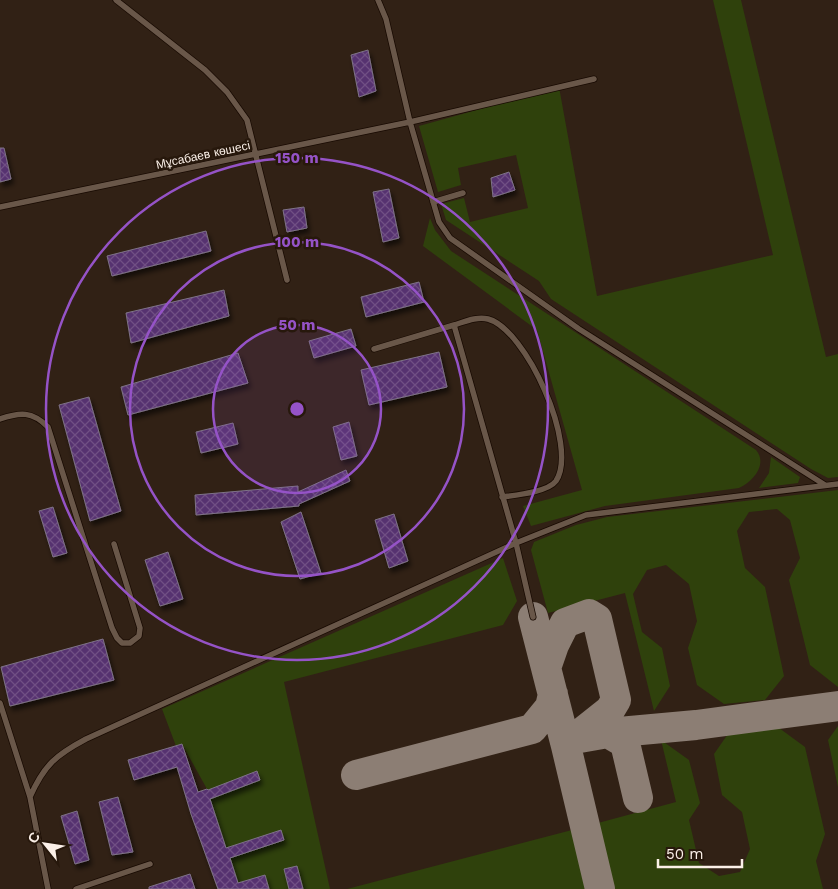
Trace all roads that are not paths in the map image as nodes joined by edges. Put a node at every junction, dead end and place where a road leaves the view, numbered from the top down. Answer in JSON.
{"nodes":[{"id":1,"x":116,"y":0,"type":"edge"},
{"id":2,"x":378,"y":0,"type":"edge"},
{"id":3,"x":594,"y":79,"type":"dead end"},
{"id":4,"x":410,"y":122,"type":"junction"},
{"id":5,"x":257,"y":154,"type":"junction"},
{"id":6,"x":463,"y":193,"type":"dead end"},
{"id":7,"x":433,"y":202,"type":"junction"},
{"id":8,"x":0,"y":207,"type":"edge"},
{"id":9,"x":287,"y":280,"type":"dead end"},
{"id":10,"x":454,"y":325,"type":"junction"},
{"id":11,"x":374,"y":348,"type":"dead end"},
{"id":12,"x":0,"y":419,"type":"edge"},
{"id":13,"x":838,"y":484,"type":"edge"},
{"id":14,"x":825,"y":486,"type":"junction"},
{"id":15,"x":502,"y":497,"type":"junction"},
{"id":16,"x":516,"y":543,"type":"junction"},
{"id":17,"x":114,"y":544,"type":"dead end"},
{"id":18,"x":533,"y":617,"type":"dead end"},
{"id":19,"x":0,"y":703,"type":"edge"},
{"id":20,"x":30,"y":796,"type":"junction"},
{"id":21,"x":150,"y":864,"type":"dead end"},
{"id":22,"x":48,"y":889,"type":"edge"},
{"id":23,"x":76,"y":889,"type":"edge"}],
"edges":[{"from":1,"to":5,"type":"lane"},
{"from":2,"to":4,"type":"lane"},
{"from":3,"to":4,"type":"lane","name":"Мұсабаев көшесі"},
{"from":4,"to":5,"type":"lane","name":"Мұсабаев көшесі"},
{"from":4,"to":7,"type":"lane"},
{"from":5,"to":8,"type":"lane","name":"Мұсабаев көшесі"},
{"from":5,"to":9,"type":"lane"},
{"from":6,"to":7,"type":"lane"},
{"from":7,"to":14,"type":"lane"},
{"from":10,"to":11,"type":"lane"},
{"from":10,"to":15,"type":"lane"},
{"from":10,"to":15,"type":"lane"},
{"from":12,"to":17,"type":"lane"},
{"from":13,"to":14,"type":"lane"},
{"from":14,"to":16,"type":"lane"},
{"from":15,"to":16,"type":"lane"},
{"from":16,"to":18,"type":"lane"},
{"from":16,"to":20,"type":"lane"},
{"from":19,"to":20,"type":"lane"},
{"from":20,"to":22,"type":"lane"},
{"from":21,"to":23,"type":"lane"}]}
